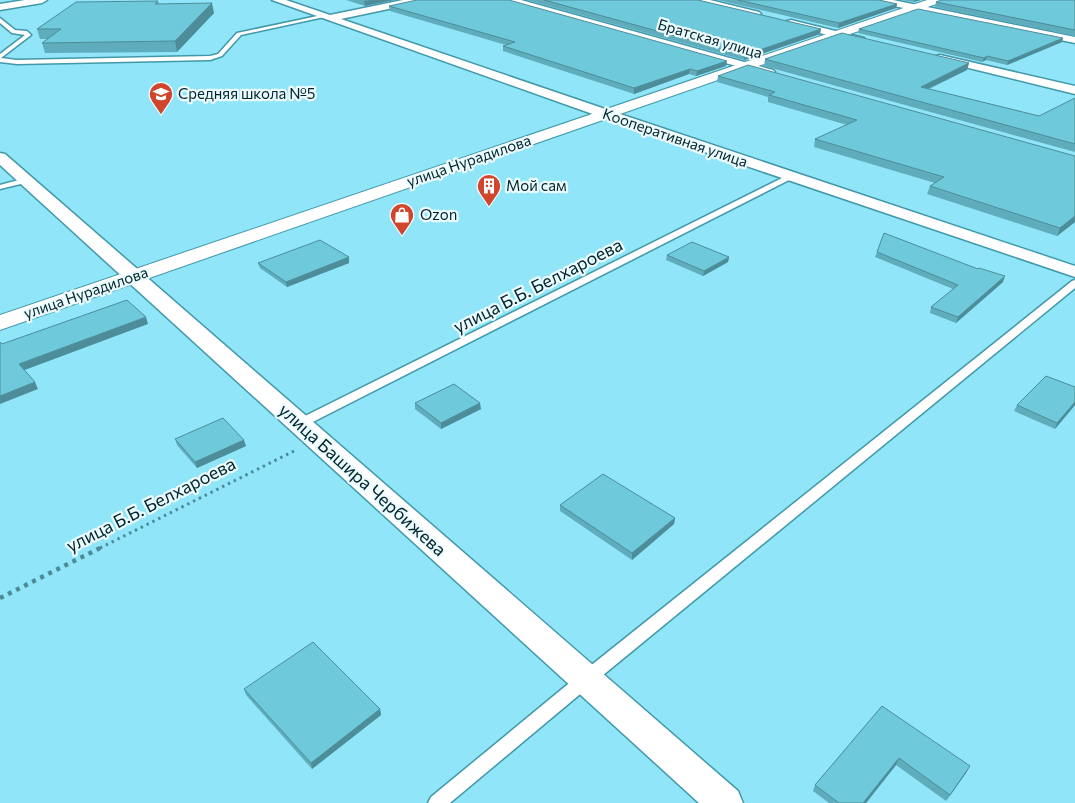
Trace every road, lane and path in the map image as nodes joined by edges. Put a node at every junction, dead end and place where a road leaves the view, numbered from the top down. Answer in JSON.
{"nodes":[{"id":1,"x":42,"y":0,"type":"edge"},
{"id":2,"x":276,"y":0,"type":"edge"},
{"id":3,"x":417,"y":0,"type":"edge"},
{"id":4,"x":510,"y":0,"type":"edge"},
{"id":5,"x":698,"y":0,"type":"edge"},
{"id":6,"x":879,"y":0,"type":"edge"},
{"id":7,"x":938,"y":0,"type":"edge"},
{"id":8,"x":0,"y":7,"type":"edge"},
{"id":9,"x":916,"y":8,"type":"junction"},
{"id":10,"x":764,"y":16,"type":"edge"},
{"id":11,"x":325,"y":17,"type":"junction"},
{"id":12,"x":0,"y":20,"type":"edge"},
{"id":13,"x":782,"y":21,"type":"edge"},
{"id":14,"x":838,"y":34,"type":"junction"},
{"id":15,"x":1075,"y":40,"type":"edge"},
{"id":16,"x":867,"y":41,"type":"edge"},
{"id":17,"x":933,"y":57,"type":"edge"},
{"id":18,"x":0,"y":59,"type":"edge"},
{"id":19,"x":747,"y":66,"type":"junction"},
{"id":20,"x":785,"y":76,"type":"edge"},
{"id":21,"x":1075,"y":90,"type":"edge"},
{"id":22,"x":606,"y":114,"type":"junction"},
{"id":23,"x":0,"y":157,"type":"edge"},
{"id":24,"x":791,"y":177,"type":"junction"},
{"id":25,"x":26,"y":180,"type":"junction"},
{"id":26,"x":0,"y":186,"type":"edge"},
{"id":27,"x":1075,"y":272,"type":"edge"},
{"id":28,"x":134,"y":276,"type":"junction"},
{"id":29,"x":1075,"y":283,"type":"edge"},
{"id":30,"x":0,"y":323,"type":"edge"},
{"id":31,"x":308,"y":432,"type":"junction"},
{"id":32,"x":0,"y":598,"type":"edge"},
{"id":33,"x":585,"y":680,"type":"junction"},
{"id":34,"x":437,"y":803,"type":"edge"},
{"id":35,"x":725,"y":803,"type":"edge"}],
"edges":[{"from":1,"to":8,"type":"street"},
{"from":2,"to":11,"type":"street","name":"Кооперативная улица"},
{"from":3,"to":11,"type":"street"},
{"from":4,"to":19,"type":"street","name":"Братская улица"},
{"from":5,"to":10,"type":"street"},
{"from":6,"to":9,"type":"street"},
{"from":7,"to":9,"type":"street","name":"улица Нурадилова"},
{"from":9,"to":14,"type":"street","name":"улица Нурадилова"},
{"from":9,"to":15,"type":"street"},
{"from":11,"to":18,"type":"lane"},
{"from":11,"to":22,"type":"street","name":"Кооперативная улица"},
{"from":12,"to":18,"type":"lane"},
{"from":13,"to":14,"type":"street"},
{"from":14,"to":16,"type":"street"},
{"from":14,"to":19,"type":"street","name":"улица Нурадилова"},
{"from":17,"to":21,"type":"street"},
{"from":19,"to":20,"type":"street","name":"Братская улица"},
{"from":19,"to":22,"type":"street","name":"улица Нурадилова"},
{"from":22,"to":24,"type":"street","name":"Кооперативная улица"},
{"from":22,"to":28,"type":"street","name":"улица Нурадилова"},
{"from":23,"to":25,"type":"street","name":"улица Башира Чербижева"},
{"from":24,"to":27,"type":"street","name":"Кооперативная улица"},
{"from":24,"to":31,"type":"lane","name":"улица Б.Б. Белхароева"},
{"from":25,"to":26,"type":"lane"},
{"from":25,"to":28,"type":"street","name":"улица Башира Чербижева"},
{"from":28,"to":30,"type":"street","name":"улица Нурадилова"},
{"from":28,"to":31,"type":"street","name":"улица Башира Чербижева"},
{"from":29,"to":33,"type":"lane"},
{"from":31,"to":32,"type":"path","name":"улица Б.Б. Белхароева"},
{"from":31,"to":33,"type":"street","name":"улица Башира Чербижева"},
{"from":33,"to":34,"type":"lane"},
{"from":33,"to":35,"type":"street","name":"улица Башира Чербижева"}]}
